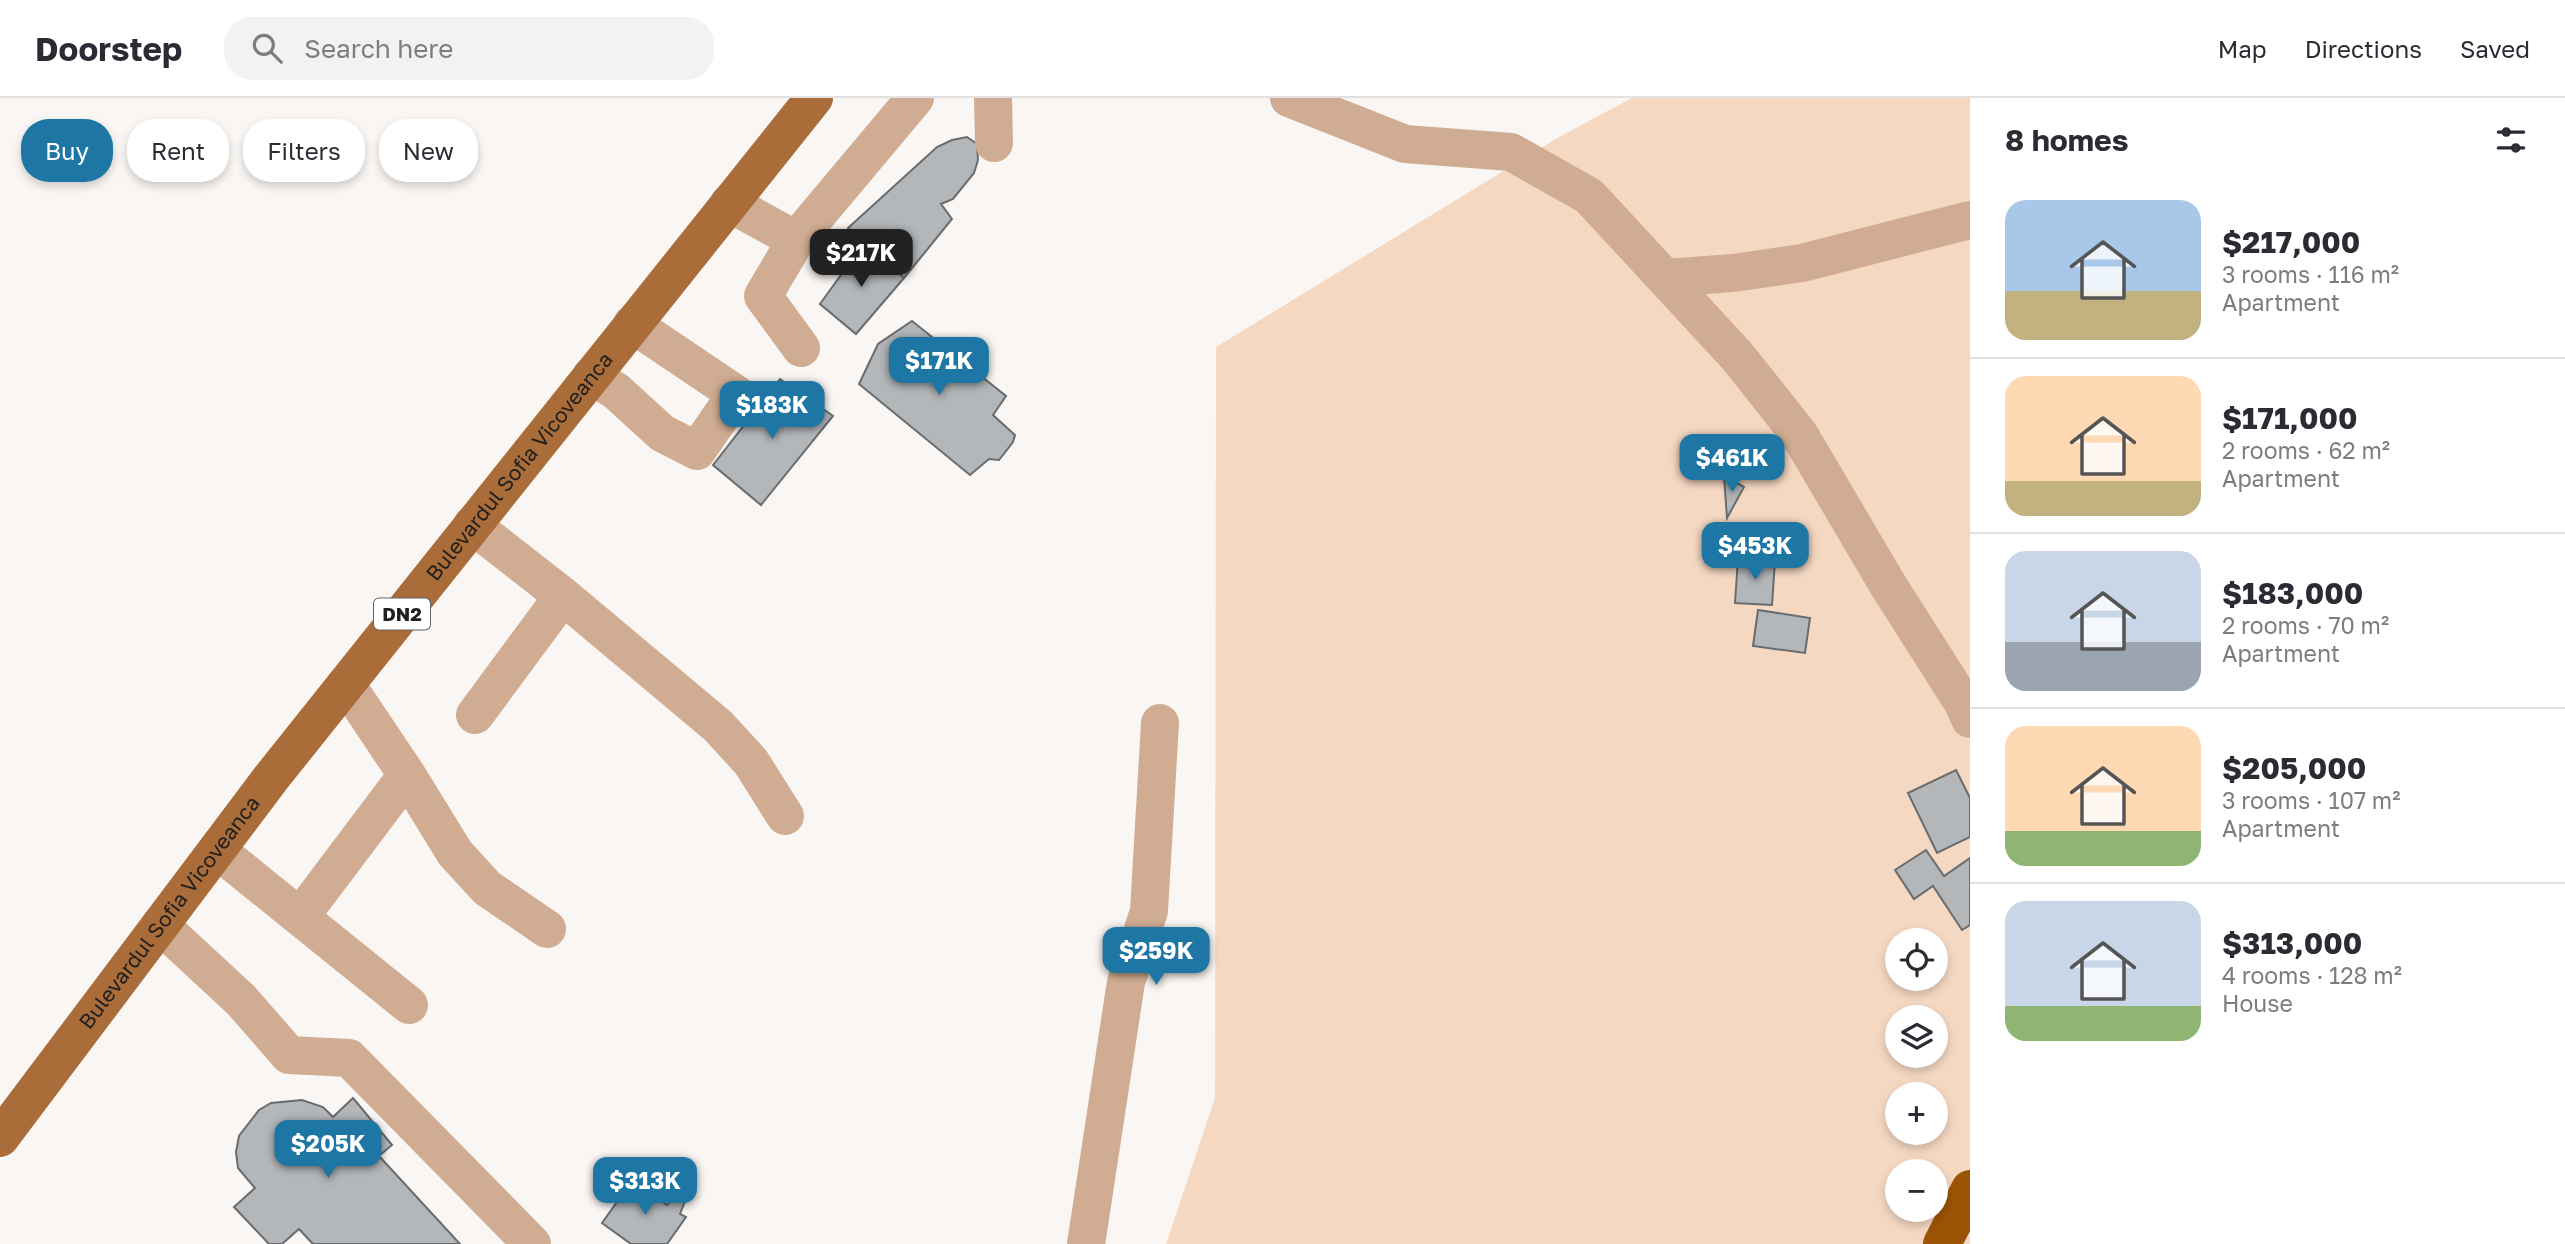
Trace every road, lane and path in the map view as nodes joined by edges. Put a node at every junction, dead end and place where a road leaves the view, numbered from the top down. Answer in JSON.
{"nodes":[{"id":1,"x":814,"y":98,"type":"edge"},
{"id":2,"x":915,"y":98,"type":"edge"},
{"id":3,"x":993,"y":98,"type":"edge"},
{"id":4,"x":1289,"y":98,"type":"edge"},
{"id":5,"x":994,"y":144,"type":"dead end"},
{"id":6,"x":729,"y":203,"type":"junction"},
{"id":7,"x":1970,"y":220,"type":"edge"},
{"id":8,"x":796,"y":240,"type":"junction"},
{"id":9,"x":1665,"y":278,"type":"junction"},
{"id":10,"x":632,"y":324,"type":"junction"},
{"id":11,"x":801,"y":348,"type":"dead end"},
{"id":12,"x":592,"y":376,"type":"junction"},
{"id":13,"x":472,"y":525,"type":"junction"},
{"id":14,"x":563,"y":596,"type":"junction"},
{"id":15,"x":346,"y":684,"type":"junction"},
{"id":16,"x":475,"y":715,"type":"dead end"},
{"id":17,"x":1970,"y":719,"type":"edge"},
{"id":18,"x":1160,"y":723,"type":"dead end"},
{"id":19,"x":407,"y":775,"type":"junction"},
{"id":20,"x":785,"y":816,"type":"dead end"},
{"id":21,"x":217,"y":850,"type":"junction"},
{"id":22,"x":300,"y":918,"type":"junction"},
{"id":23,"x":160,"y":925,"type":"junction"},
{"id":24,"x":547,"y":929,"type":"dead end"},
{"id":25,"x":409,"y":1006,"type":"dead end"},
{"id":26,"x":0,"y":1138,"type":"edge"},
{"id":27,"x":1970,"y":1189,"type":"edge"},
{"id":28,"x":532,"y":1244,"type":"edge"},
{"id":29,"x":1086,"y":1244,"type":"edge"},
{"id":30,"x":1942,"y":1244,"type":"edge"}],
"edges":[{"from":1,"to":6,"type":"main road","name":"Bulevardul Sofia Vicoveanca","number":"DN2"},
{"from":2,"to":8,"type":"street"},
{"from":3,"to":5,"type":"street"},
{"from":4,"to":9,"type":"street"},
{"from":6,"to":8,"type":"street"},
{"from":6,"to":10,"type":"main road","name":"Bulevardul Sofia Vicoveanca","number":"DN2"},
{"from":7,"to":9,"type":"street"},
{"from":8,"to":11,"type":"street"},
{"from":9,"to":17,"type":"street"},
{"from":10,"to":12,"type":"main road","name":"Bulevardul Sofia Vicoveanca","number":"DN2"},
{"from":10,"to":12,"type":"street"},
{"from":12,"to":13,"type":"main road","name":"Bulevardul Sofia Vicoveanca","number":"DN2"},
{"from":13,"to":14,"type":"street"},
{"from":13,"to":15,"type":"main road","name":"Bulevardul Sofia Vicoveanca","number":"DN2"},
{"from":14,"to":16,"type":"street"},
{"from":14,"to":20,"type":"street"},
{"from":15,"to":19,"type":"street"},
{"from":15,"to":21,"type":"main road","name":"Bulevardul Sofia Vicoveanca","number":"DN2"},
{"from":18,"to":29,"type":"street"},
{"from":19,"to":22,"type":"street"},
{"from":19,"to":24,"type":"street"},
{"from":21,"to":22,"type":"street"},
{"from":21,"to":23,"type":"main road","name":"Bulevardul Sofia Vicoveanca","number":"DN2"},
{"from":22,"to":25,"type":"street"},
{"from":23,"to":26,"type":"main road","name":"Bulevardul Sofia Vicoveanca","number":"DN2"},
{"from":23,"to":28,"type":"street"},
{"from":27,"to":30,"type":"highway"}]}
